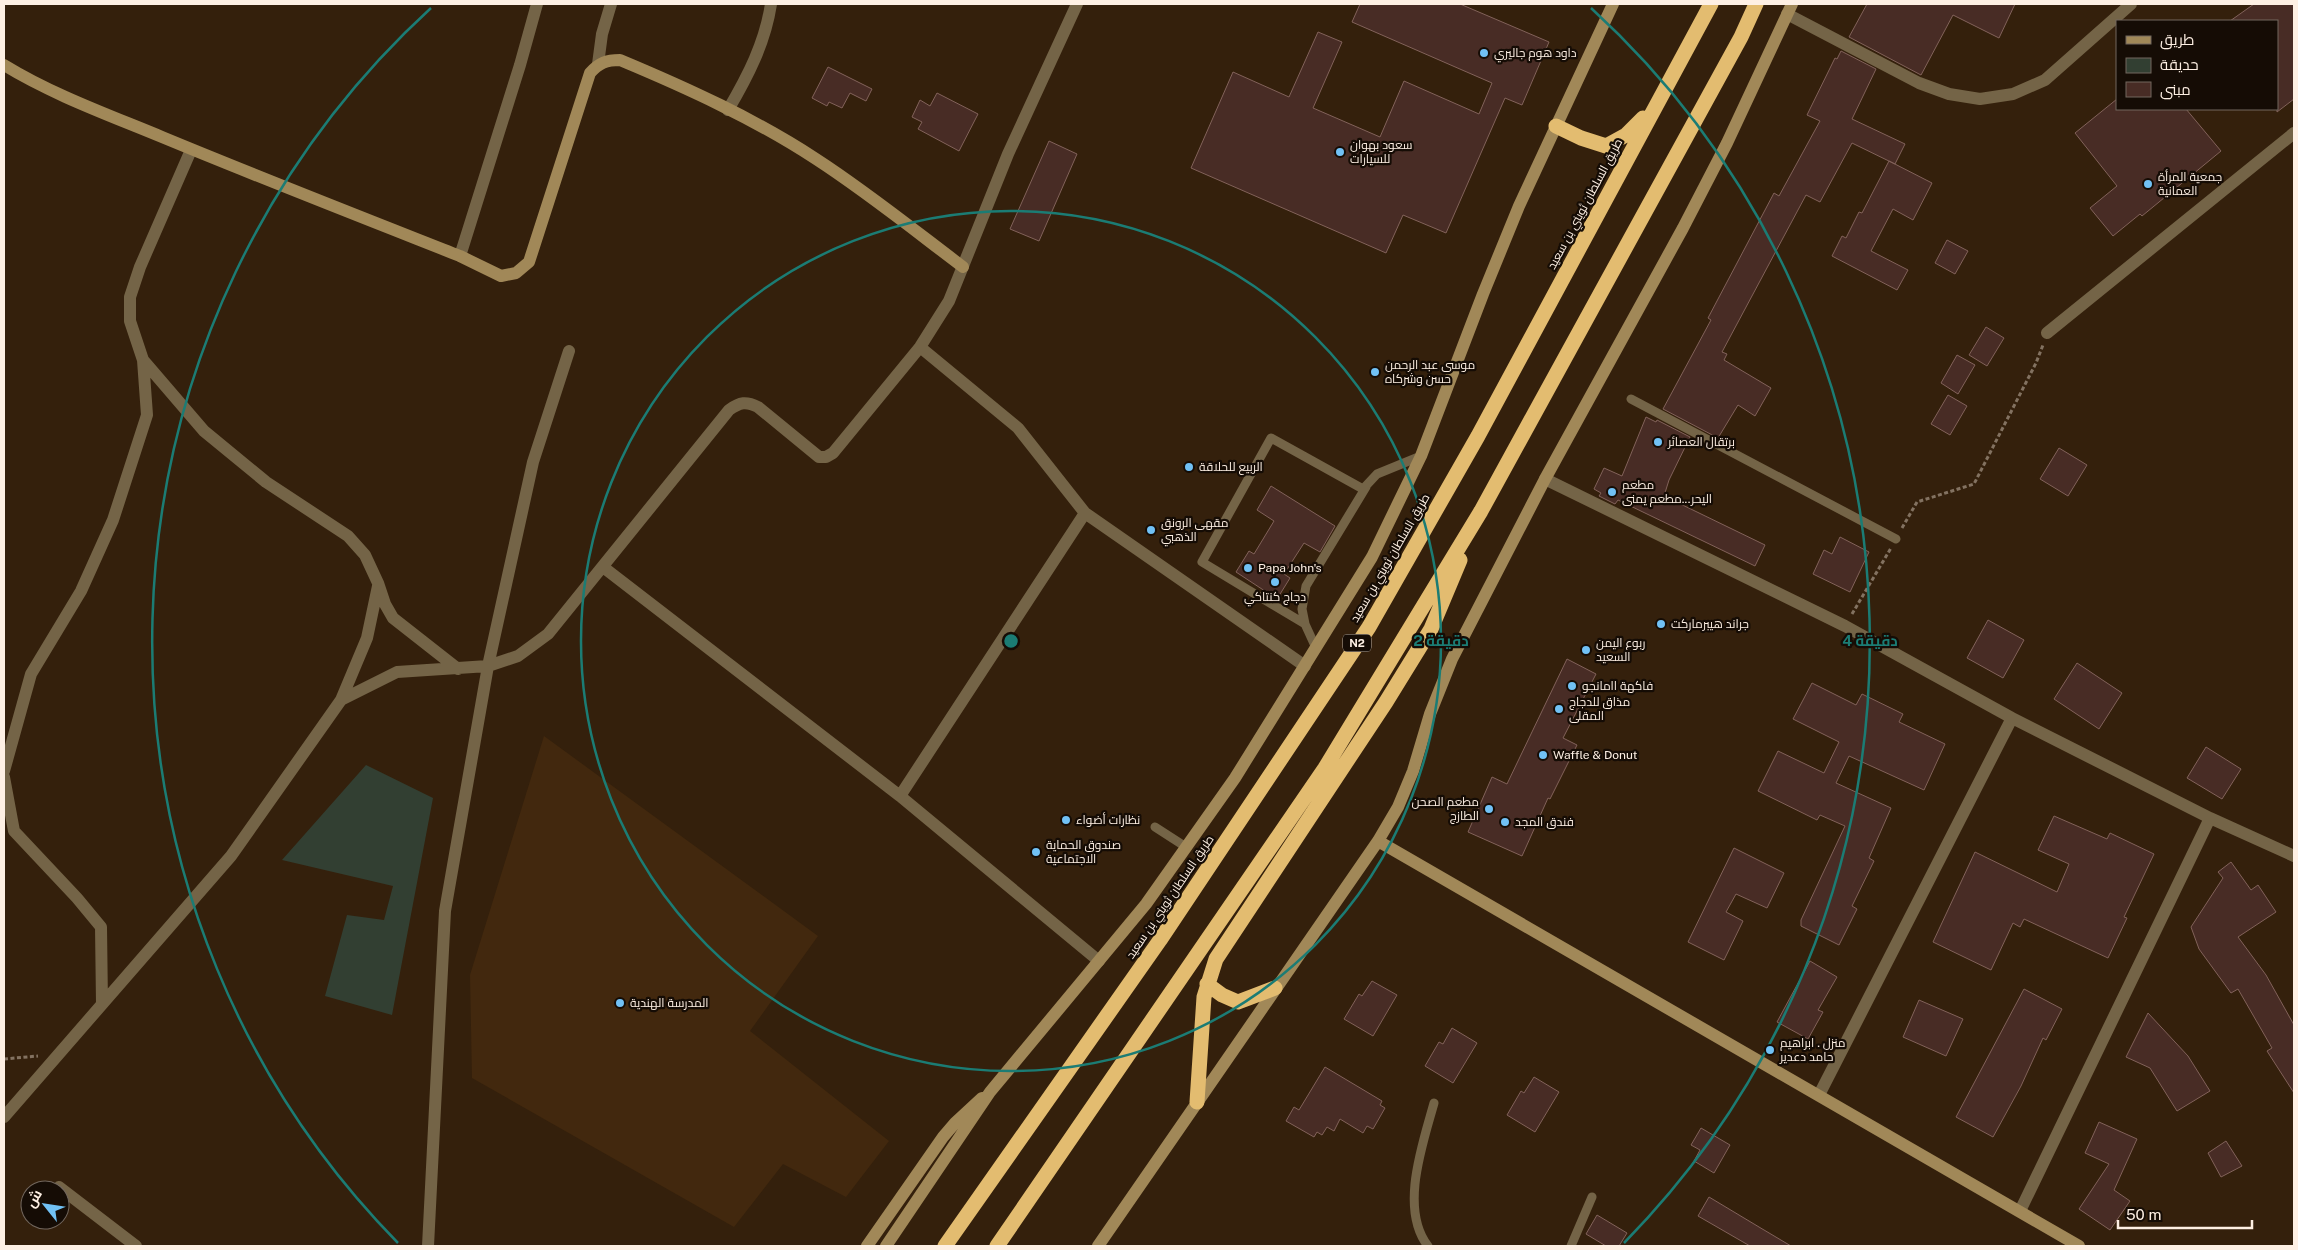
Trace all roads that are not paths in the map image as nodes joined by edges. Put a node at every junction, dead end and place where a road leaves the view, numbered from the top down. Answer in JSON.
{"nodes":[{"id":1,"x":537,"y":4,"type":"edge"},
{"id":2,"x":611,"y":4,"type":"edge"},
{"id":3,"x":771,"y":4,"type":"edge"},
{"id":4,"x":1077,"y":4,"type":"edge"},
{"id":5,"x":1613,"y":4,"type":"edge"},
{"id":6,"x":1711,"y":4,"type":"edge"},
{"id":7,"x":1756,"y":4,"type":"edge"},
{"id":8,"x":2131,"y":4,"type":"edge"},
{"id":9,"x":1789,"y":9,"type":"edge"},
{"id":10,"x":598,"y":64,"type":"junction"},
{"id":11,"x":4,"y":65,"type":"edge"},
{"id":12,"x":1656,"y":105,"type":"junction"},
{"id":13,"x":728,"y":110,"type":"junction"},
{"id":14,"x":1556,"y":126,"type":"junction"},
{"id":15,"x":2294,"y":133,"type":"edge"},
{"id":16,"x":191,"y":150,"type":"junction"},
{"id":17,"x":460,"y":256,"type":"junction"},
{"id":18,"x":963,"y":267,"type":"junction"},
{"id":19,"x":2047,"y":333,"type":"road end"},
{"id":20,"x":920,"y":348,"type":"junction"},
{"id":21,"x":569,"y":351,"type":"dead end"},
{"id":22,"x":143,"y":360,"type":"junction"},
{"id":23,"x":1631,"y":399,"type":"dead end"},
{"id":24,"x":1421,"y":456,"type":"junction"},
{"id":25,"x":1545,"y":479,"type":"junction"},
{"id":26,"x":1368,"y":484,"type":"junction"},
{"id":27,"x":1481,"y":511,"type":"junction"},
{"id":28,"x":1085,"y":513,"type":"junction"},
{"id":29,"x":1896,"y":539,"type":"road end"},
{"id":30,"x":603,"y":568,"type":"junction"},
{"id":31,"x":378,"y":583,"type":"junction"},
{"id":32,"x":1305,"y":624,"type":"junction"},
{"id":33,"x":1316,"y":648,"type":"junction"},
{"id":34,"x":488,"y":666,"type":"junction"},
{"id":35,"x":1305,"y":666,"type":"junction"},
{"id":36,"x":458,"y":669,"type":"junction"},
{"id":37,"x":341,"y":700,"type":"junction"},
{"id":38,"x":2012,"y":718,"type":"junction"},
{"id":39,"x":4,"y":771,"type":"edge"},
{"id":40,"x":4,"y":777,"type":"edge"},
{"id":41,"x":900,"y":796,"type":"junction"},
{"id":42,"x":2210,"y":818,"type":"junction"},
{"id":43,"x":1155,"y":827,"type":"dead end"},
{"id":44,"x":1378,"y":841,"type":"junction"},
{"id":45,"x":1186,"y":847,"type":"junction"},
{"id":46,"x":2294,"y":856,"type":"edge"},
{"id":47,"x":1099,"y":961,"type":"junction"},
{"id":48,"x":1207,"y":984,"type":"junction"},
{"id":49,"x":1275,"y":988,"type":"junction"},
{"id":50,"x":102,"y":1004,"type":"junction"},
{"id":51,"x":990,"y":1092,"type":"junction"},
{"id":52,"x":1819,"y":1095,"type":"junction"},
{"id":53,"x":1197,"y":1102,"type":"junction"},
{"id":54,"x":1434,"y":1103,"type":"dead end"},
{"id":55,"x":4,"y":1117,"type":"edge"},
{"id":56,"x":70,"y":1195,"type":"edge"},
{"id":57,"x":1592,"y":1197,"type":"dead end"},
{"id":58,"x":2020,"y":1211,"type":"junction"},
{"id":59,"x":136,"y":1246,"type":"edge"},
{"id":60,"x":428,"y":1246,"type":"edge"},
{"id":61,"x":867,"y":1246,"type":"edge"},
{"id":62,"x":886,"y":1246,"type":"edge"},
{"id":63,"x":944,"y":1246,"type":"edge"},
{"id":64,"x":997,"y":1246,"type":"edge"},
{"id":65,"x":1098,"y":1246,"type":"edge"},
{"id":66,"x":1428,"y":1246,"type":"edge"},
{"id":67,"x":1571,"y":1246,"type":"edge"},
{"id":68,"x":2079,"y":1246,"type":"edge"}],
"edges":[{"from":1,"to":17,"type":"street"},
{"from":2,"to":10,"type":"street"},
{"from":3,"to":13,"type":"street"},
{"from":4,"to":18,"type":"street"},
{"from":5,"to":14,"type":"street"},
{"from":6,"to":12,"type":"highway","name":"طريق السلطان ثويني بن سعيد","number":"N2"},
{"from":7,"to":27,"type":"highway"},
{"from":8,"to":9,"type":"street"},
{"from":9,"to":25,"type":"street"},
{"from":10,"to":13,"type":"street"},
{"from":10,"to":17,"type":"street"},
{"from":11,"to":16,"type":"street"},
{"from":12,"to":14,"type":"highway"},
{"from":12,"to":63,"type":"highway","name":"طريق السلطان ثويني بن سعيد","number":"N2"},
{"from":13,"to":18,"type":"street"},
{"from":14,"to":24,"type":"street"},
{"from":15,"to":19,"type":"street"},
{"from":16,"to":17,"type":"street"},
{"from":16,"to":22,"type":"street"},
{"from":18,"to":20,"type":"street"},
{"from":20,"to":28,"type":"street"},
{"from":20,"to":30,"type":"street"},
{"from":21,"to":34,"type":"street"},
{"from":22,"to":31,"type":"street"},
{"from":22,"to":39,"type":"street"},
{"from":23,"to":29,"type":"lane"},
{"from":24,"to":26,"type":"lane"},
{"from":24,"to":33,"type":"street"},
{"from":25,"to":38,"type":"street"},
{"from":25,"to":44,"type":"street"},
{"from":26,"to":32,"type":"lane"},
{"from":26,"to":32,"type":"lane"},
{"from":27,"to":48,"type":"highway"},
{"from":27,"to":64,"type":"highway"},
{"from":28,"to":35,"type":"street"},
{"from":28,"to":41,"type":"street"},
{"from":30,"to":34,"type":"street"},
{"from":30,"to":41,"type":"street"},
{"from":31,"to":36,"type":"street"},
{"from":31,"to":37,"type":"street"},
{"from":32,"to":33,"type":"lane"},
{"from":33,"to":35,"type":"street"},
{"from":34,"to":36,"type":"street"},
{"from":34,"to":60,"type":"street"},
{"from":35,"to":45,"type":"street"},
{"from":36,"to":37,"type":"street"},
{"from":37,"to":50,"type":"street"},
{"from":38,"to":42,"type":"street"},
{"from":38,"to":52,"type":"street"},
{"from":40,"to":50,"type":"street"},
{"from":41,"to":47,"type":"street"},
{"from":42,"to":46,"type":"street"},
{"from":42,"to":58,"type":"street"},
{"from":43,"to":45,"type":"lane"},
{"from":44,"to":49,"type":"street"},
{"from":44,"to":52,"type":"street"},
{"from":45,"to":47,"type":"street"},
{"from":47,"to":51,"type":"street"},
{"from":48,"to":49,"type":"highway"},
{"from":48,"to":53,"type":"highway"},
{"from":49,"to":53,"type":"street"},
{"from":50,"to":55,"type":"street"},
{"from":51,"to":61,"type":"street"},
{"from":51,"to":62,"type":"street"},
{"from":52,"to":58,"type":"street"},
{"from":53,"to":65,"type":"street"},
{"from":54,"to":66,"type":"lane"},
{"from":56,"to":59,"type":"street"},
{"from":57,"to":67,"type":"lane"},
{"from":58,"to":68,"type":"street"}]}
